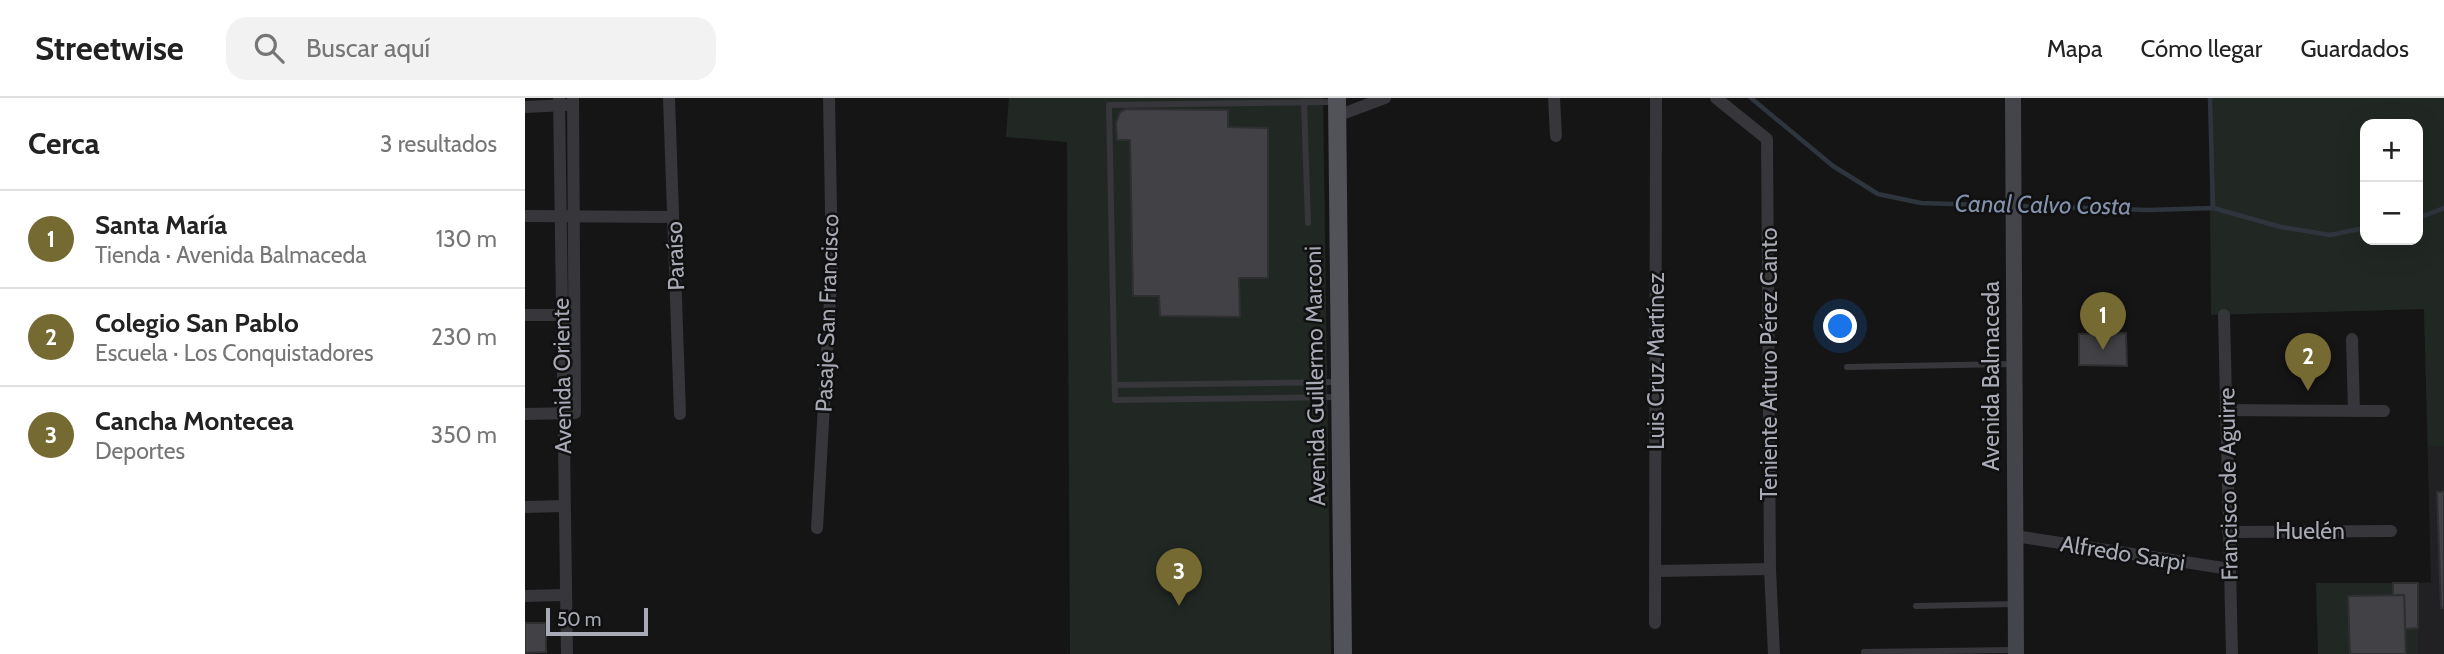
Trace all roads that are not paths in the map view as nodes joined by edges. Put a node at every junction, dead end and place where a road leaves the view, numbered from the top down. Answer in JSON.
{"nodes":[{"id":1,"x":669,"y":98,"type":"edge"},
{"id":2,"x":829,"y":98,"type":"edge"},
{"id":3,"x":1385,"y":98,"type":"edge"},
{"id":4,"x":1554,"y":98,"type":"edge"},
{"id":5,"x":1656,"y":98,"type":"edge"},
{"id":6,"x":1716,"y":98,"type":"edge"},
{"id":7,"x":2013,"y":98,"type":"edge"},
{"id":8,"x":573,"y":101,"type":"edge"},
{"id":9,"x":559,"y":102,"type":"edge"},
{"id":10,"x":1304,"y":102,"type":"junction"},
{"id":11,"x":1337,"y":105,"type":"edge"},
{"id":12,"x":525,"y":107,"type":"edge"},
{"id":13,"x":1556,"y":135,"type":"dead end"},
{"id":14,"x":525,"y":216,"type":"edge"},
{"id":15,"x":673,"y":217,"type":"junction"},
{"id":16,"x":560,"y":218,"type":"junction"},
{"id":17,"x":574,"y":218,"type":"junction"},
{"id":18,"x":1308,"y":223,"type":"dead end"},
{"id":19,"x":561,"y":314,"type":"junction"},
{"id":20,"x":525,"y":315,"type":"edge"},
{"id":21,"x":2224,"y":315,"type":"dead end"},
{"id":22,"x":575,"y":316,"type":"junction"},
{"id":23,"x":2352,"y":339,"type":"dead end"},
{"id":24,"x":2014,"y":364,"type":"junction"},
{"id":25,"x":1847,"y":367,"type":"dead end"},
{"id":26,"x":1115,"y":385,"type":"junction"},
{"id":27,"x":1339,"y":389,"type":"junction"},
{"id":28,"x":2226,"y":410,"type":"junction"},
{"id":29,"x":2354,"y":411,"type":"junction"},
{"id":30,"x":2384,"y":411,"type":"dead end"},
{"id":31,"x":525,"y":414,"type":"edge"},
{"id":32,"x":568,"y":414,"type":"junction"},
{"id":33,"x":680,"y":414,"type":"dead end"},
{"id":34,"x":564,"y":506,"type":"junction"},
{"id":35,"x":525,"y":507,"type":"edge"},
{"id":36,"x":817,"y":528,"type":"dead end"},
{"id":37,"x":2391,"y":531,"type":"dead end"},
{"id":38,"x":2228,"y":532,"type":"junction"},
{"id":39,"x":2015,"y":537,"type":"junction"},
{"id":40,"x":1770,"y":569,"type":"junction"},
{"id":41,"x":2230,"y":569,"type":"junction"},
{"id":42,"x":1656,"y":571,"type":"junction"},
{"id":43,"x":564,"y":595,"type":"junction"},
{"id":44,"x":525,"y":596,"type":"edge"},
{"id":45,"x":2016,"y":604,"type":"junction"},
{"id":46,"x":1916,"y":606,"type":"dead end"},
{"id":47,"x":1655,"y":623,"type":"dead end"},
{"id":48,"x":1864,"y":652,"type":"edge"},
{"id":49,"x":2016,"y":652,"type":"edge"},
{"id":50,"x":567,"y":654,"type":"edge"},
{"id":51,"x":1343,"y":654,"type":"edge"},
{"id":52,"x":1774,"y":654,"type":"edge"},
{"id":53,"x":2232,"y":654,"type":"edge"}],
"edges":[{"from":1,"to":15,"type":"street","name":"Paraíso"},
{"from":2,"to":36,"type":"street","name":"Pasaje San Francisco"},
{"from":3,"to":11,"type":"street"},
{"from":4,"to":13,"type":"street"},
{"from":5,"to":42,"type":"street","name":"Luis Cruz Martínez"},
{"from":6,"to":40,"type":"street","name":"Teniente Arturo Pérez Canto"},
{"from":7,"to":24,"type":"main road","name":"Avenida Balmaceda"},
{"from":8,"to":9,"type":"street"},
{"from":8,"to":17,"type":"street","name":"Avenida Oriente"},
{"from":9,"to":12,"type":"street"},
{"from":9,"to":16,"type":"street","name":"Avenida Oriente"},
{"from":10,"to":11,"type":"lane"},
{"from":10,"to":18,"type":"lane"},
{"from":10,"to":26,"type":"lane"},
{"from":11,"to":27,"type":"main road","name":"Avenida Guillermo Marconi"},
{"from":14,"to":16,"type":"street"},
{"from":15,"to":17,"type":"street"},
{"from":15,"to":33,"type":"street","name":"Paraíso"},
{"from":16,"to":17,"type":"street"},
{"from":16,"to":19,"type":"street","name":"Avenida Oriente"},
{"from":17,"to":22,"type":"street","name":"Avenida Oriente"},
{"from":19,"to":20,"type":"street"},
{"from":19,"to":22,"type":"street"},
{"from":19,"to":32,"type":"street","name":"Avenida Oriente"},
{"from":21,"to":28,"type":"street","name":"Francisco de Aguirre"},
{"from":22,"to":32,"type":"street","name":"Avenida Oriente"},
{"from":23,"to":29,"type":"street"},
{"from":24,"to":25,"type":"lane"},
{"from":24,"to":39,"type":"main road","name":"Avenida Balmaceda"},
{"from":26,"to":27,"type":"lane"},
{"from":26,"to":27,"type":"lane"},
{"from":27,"to":51,"type":"main road","name":"Avenida Guillermo Marconi"},
{"from":28,"to":29,"type":"street"},
{"from":28,"to":38,"type":"street","name":"Francisco de Aguirre"},
{"from":29,"to":30,"type":"street"},
{"from":31,"to":32,"type":"street"},
{"from":32,"to":34,"type":"street","name":"Avenida Oriente"},
{"from":34,"to":35,"type":"street"},
{"from":34,"to":43,"type":"street","name":"Avenida Oriente"},
{"from":37,"to":38,"type":"street","name":"Huelén"},
{"from":38,"to":41,"type":"street","name":"Francisco de Aguirre"},
{"from":39,"to":41,"type":"street","name":"Alfredo Sarpi"},
{"from":39,"to":45,"type":"main road","name":"Avenida Balmaceda"},
{"from":40,"to":42,"type":"street"},
{"from":40,"to":52,"type":"street","name":"Teniente Arturo Pérez Canto"},
{"from":41,"to":53,"type":"street","name":"Francisco de Aguirre"},
{"from":42,"to":47,"type":"street","name":"Luis Cruz Martínez"},
{"from":43,"to":44,"type":"street"},
{"from":43,"to":50,"type":"street","name":"Avenida Oriente"},
{"from":45,"to":46,"type":"lane"},
{"from":45,"to":49,"type":"main road","name":"Avenida Balmaceda"},
{"from":48,"to":49,"type":"lane"}]}
